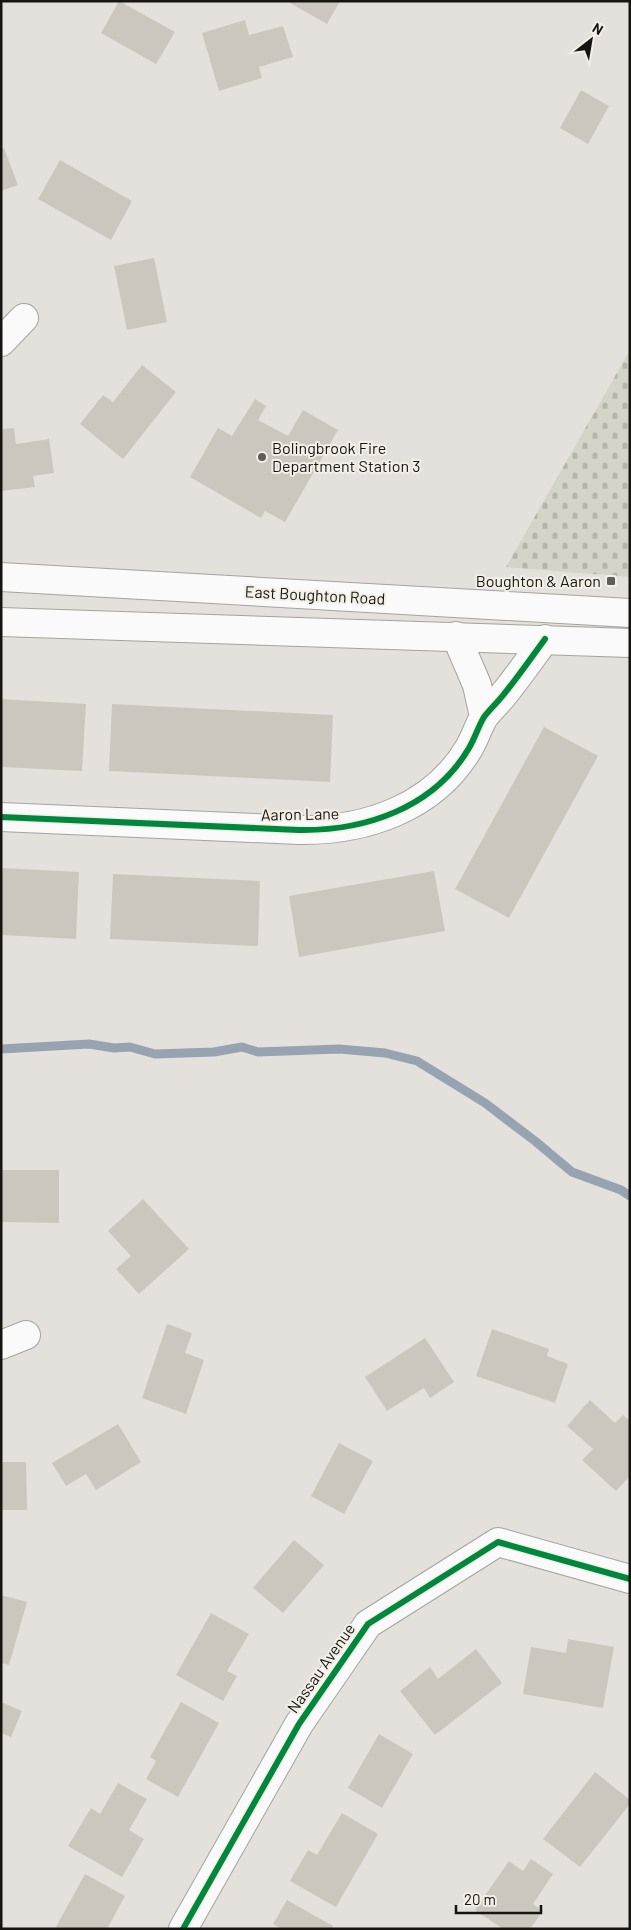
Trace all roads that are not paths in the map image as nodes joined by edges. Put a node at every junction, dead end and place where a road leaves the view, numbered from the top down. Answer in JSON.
{"nodes":[{"id":1,"x":24,"y":318,"type":"dead end"},
{"id":2,"x":1,"y":342,"type":"edge"},
{"id":3,"x":1,"y":577,"type":"edge"},
{"id":4,"x":630,"y":613,"type":"edge"},
{"id":5,"x":1,"y":622,"type":"edge"},
{"id":6,"x":456,"y":636,"type":"junction"},
{"id":7,"x":545,"y":639,"type":"junction"},
{"id":8,"x":630,"y":643,"type":"edge"},
{"id":9,"x":484,"y":718,"type":"junction"},
{"id":10,"x":1,"y":817,"type":"edge"},
{"id":11,"x":26,"y":1336,"type":"dead end"},
{"id":12,"x":1,"y":1345,"type":"edge"},
{"id":13,"x":630,"y":1579,"type":"edge"},
{"id":14,"x":183,"y":1929,"type":"edge"}],
"edges":[{"from":1,"to":2,"type":"street"},
{"from":3,"to":4,"type":"street","name":"East Boughton Road"},
{"from":5,"to":6,"type":"street"},
{"from":6,"to":7,"type":"street"},
{"from":6,"to":9,"type":"street"},
{"from":7,"to":8,"type":"street"},
{"from":7,"to":9,"type":"street","name":"Aaron Lane"},
{"from":9,"to":10,"type":"street","name":"Aaron Lane"},
{"from":11,"to":12,"type":"street"},
{"from":13,"to":14,"type":"street","name":"Nassau Avenue"}]}
